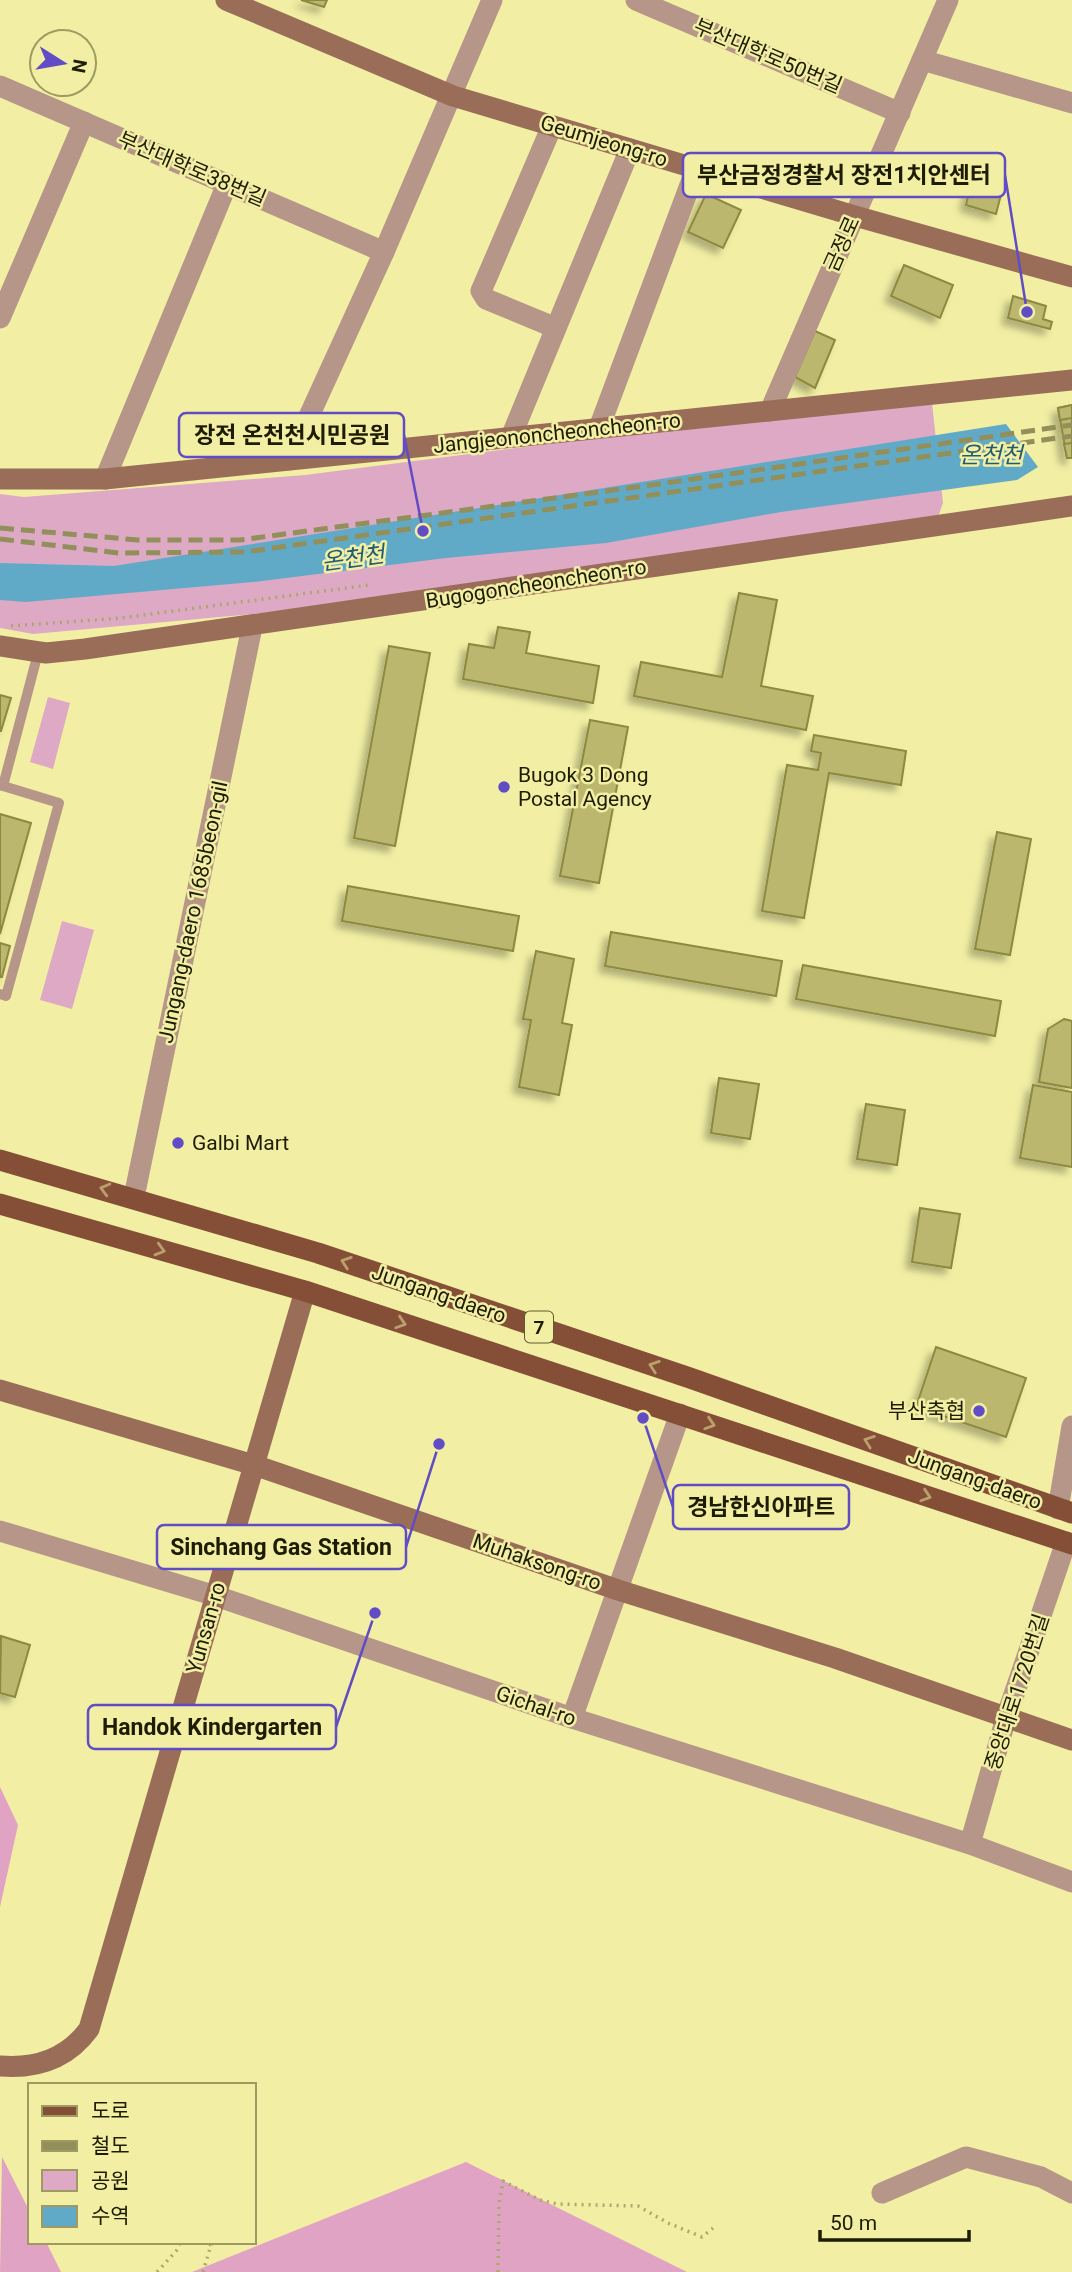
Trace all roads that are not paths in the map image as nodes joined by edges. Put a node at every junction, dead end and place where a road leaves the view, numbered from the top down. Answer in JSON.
{"nodes":[{"id":1,"x":226,"y":0,"type":"edge"},
{"id":2,"x":492,"y":0,"type":"edge"},
{"id":3,"x":636,"y":0,"type":"edge"},
{"id":4,"x":948,"y":0,"type":"edge"},
{"id":5,"x":922,"y":60,"type":"junction"},
{"id":6,"x":0,"y":86,"type":"edge"},
{"id":7,"x":453,"y":96,"type":"junction"},
{"id":8,"x":1072,"y":103,"type":"edge"},
{"id":9,"x":900,"y":113,"type":"junction"},
{"id":10,"x":84,"y":122,"type":"junction"},
{"id":11,"x":552,"y":126,"type":"junction"},
{"id":12,"x":630,"y":149,"type":"junction"},
{"id":13,"x":696,"y":169,"type":"junction"},
{"id":14,"x":227,"y":184,"type":"junction"},
{"id":15,"x":855,"y":216,"type":"junction"},
{"id":16,"x":384,"y":252,"type":"junction"},
{"id":17,"x":1072,"y":277,"type":"edge"},
{"id":18,"x":0,"y":318,"type":"edge"},
{"id":19,"x":556,"y":328,"type":"junction"},
{"id":20,"x":1072,"y":380,"type":"edge"},
{"id":21,"x":770,"y":411,"type":"junction"},
{"id":22,"x":598,"y":428,"type":"junction"},
{"id":23,"x":511,"y":437,"type":"junction"},
{"id":24,"x":289,"y":460,"type":"junction"},
{"id":25,"x":0,"y":479,"type":"edge"},
{"id":26,"x":106,"y":479,"type":"junction"},
{"id":27,"x":1072,"y":506,"type":"edge"},
{"id":28,"x":252,"y":627,"type":"junction"},
{"id":29,"x":0,"y":646,"type":"edge"},
{"id":30,"x":38,"y":653,"type":"junction"},
{"id":31,"x":2,"y":785,"type":"edge"},
{"id":32,"x":0,"y":994,"type":"edge"},
{"id":33,"x":0,"y":1160,"type":"edge"},
{"id":34,"x":134,"y":1197,"type":"junction"},
{"id":35,"x":0,"y":1204,"type":"edge"},
{"id":36,"x":305,"y":1291,"type":"junction"},
{"id":37,"x":0,"y":1390,"type":"edge"},
{"id":38,"x":680,"y":1414,"type":"junction"},
{"id":39,"x":1072,"y":1426,"type":"edge"},
{"id":40,"x":254,"y":1465,"type":"junction"},
{"id":41,"x":1065,"y":1511,"type":"edge"},
{"id":42,"x":0,"y":1531,"type":"edge"},
{"id":43,"x":1069,"y":1543,"type":"edge"},
{"id":44,"x":618,"y":1590,"type":"junction"},
{"id":45,"x":216,"y":1596,"type":"junction"},
{"id":46,"x":572,"y":1718,"type":"junction"},
{"id":47,"x":1006,"y":1718,"type":"junction"},
{"id":48,"x":1072,"y":1740,"type":"edge"},
{"id":49,"x":970,"y":1844,"type":"junction"},
{"id":50,"x":1072,"y":1882,"type":"edge"},
{"id":51,"x":0,"y":2066,"type":"edge"},
{"id":52,"x":882,"y":2193,"type":"dead end"},
{"id":53,"x":1072,"y":2193,"type":"edge"}],
"edges":[{"from":1,"to":7,"type":"street","name":"Geumjeong-ro"},
{"from":2,"to":7,"type":"street"},
{"from":3,"to":9,"type":"street","name":"부산대학로50번길"},
{"from":4,"to":5,"type":"street","name":"금정로"},
{"from":5,"to":8,"type":"street"},
{"from":5,"to":9,"type":"street","name":"금정로"},
{"from":6,"to":10,"type":"street","name":"부산대학로38번길"},
{"from":7,"to":11,"type":"street","name":"Geumjeong-ro"},
{"from":7,"to":16,"type":"street"},
{"from":9,"to":15,"type":"street","name":"금정로"},
{"from":10,"to":14,"type":"street","name":"부산대학로38번길"},
{"from":10,"to":18,"type":"street"},
{"from":11,"to":12,"type":"street","name":"Geumjeong-ro"},
{"from":11,"to":19,"type":"street"},
{"from":12,"to":13,"type":"street","name":"Geumjeong-ro"},
{"from":12,"to":19,"type":"street"},
{"from":13,"to":15,"type":"street","name":"Geumjeong-ro"},
{"from":13,"to":22,"type":"street"},
{"from":14,"to":16,"type":"street","name":"부산대학로38번길"},
{"from":14,"to":26,"type":"street"},
{"from":15,"to":17,"type":"street","name":"Geumjeong-ro"},
{"from":15,"to":21,"type":"street","name":"금정로"},
{"from":16,"to":24,"type":"street"},
{"from":19,"to":23,"type":"street"},
{"from":20,"to":21,"type":"street","name":"Jangjeononcheoncheon-ro"},
{"from":21,"to":22,"type":"street","name":"Jangjeononcheoncheon-ro"},
{"from":22,"to":23,"type":"street","name":"Jangjeononcheoncheon-ro"},
{"from":23,"to":24,"type":"street","name":"Jangjeononcheoncheon-ro"},
{"from":24,"to":26,"type":"street","name":"Jangjeononcheoncheon-ro"},
{"from":25,"to":26,"type":"street","name":"Jangjeononcheoncheon-ro"},
{"from":27,"to":28,"type":"street","name":"Bugogoncheoncheon-ro"},
{"from":28,"to":30,"type":"street","name":"Bugogoncheoncheon-ro"},
{"from":28,"to":34,"type":"street","name":"Jungang-daero 1685beon-gil"},
{"from":29,"to":30,"type":"street","name":"Bugogoncheoncheon-ro"},
{"from":30,"to":31,"type":"lane"},
{"from":31,"to":32,"type":"lane"},
{"from":34,"to":33,"type":"main road","name":"Jungang-daero","number":"7","one_way":true},
{"from":41,"to":34,"type":"main road","name":"Jungang-daero","number":"7","one_way":true},
{"from":35,"to":36,"type":"main road","name":"Jungang-daero","number":"7","one_way":true},
{"from":36,"to":38,"type":"main road","name":"Jungang-daero","number":"7","one_way":true},
{"from":36,"to":40,"type":"street","name":"Yunsan-ro"},
{"from":37,"to":40,"type":"street","name":"Muhaksong-ro"},
{"from":38,"to":43,"type":"main road","name":"Jungang-daero","number":"7","one_way":true},
{"from":38,"to":44,"type":"street"},
{"from":39,"to":41,"type":"street"},
{"from":40,"to":44,"type":"street","name":"Muhaksong-ro"},
{"from":40,"to":45,"type":"street","name":"Yunsan-ro"},
{"from":42,"to":45,"type":"street","name":"Gichal-ro"},
{"from":43,"to":47,"type":"street","name":"중앙대로1720번길"},
{"from":44,"to":46,"type":"street"},
{"from":44,"to":47,"type":"street","name":"Muhaksong-ro"},
{"from":45,"to":46,"type":"street","name":"Gichal-ro"},
{"from":45,"to":51,"type":"street","name":"Yunsan-ro"},
{"from":46,"to":49,"type":"street","name":"Gichal-ro"},
{"from":47,"to":48,"type":"street","name":"Muhaksong-ro"},
{"from":47,"to":49,"type":"street","name":"중앙대로1720번길"},
{"from":49,"to":50,"type":"street","name":"Gichal-ro"},
{"from":52,"to":53,"type":"street"}]}
